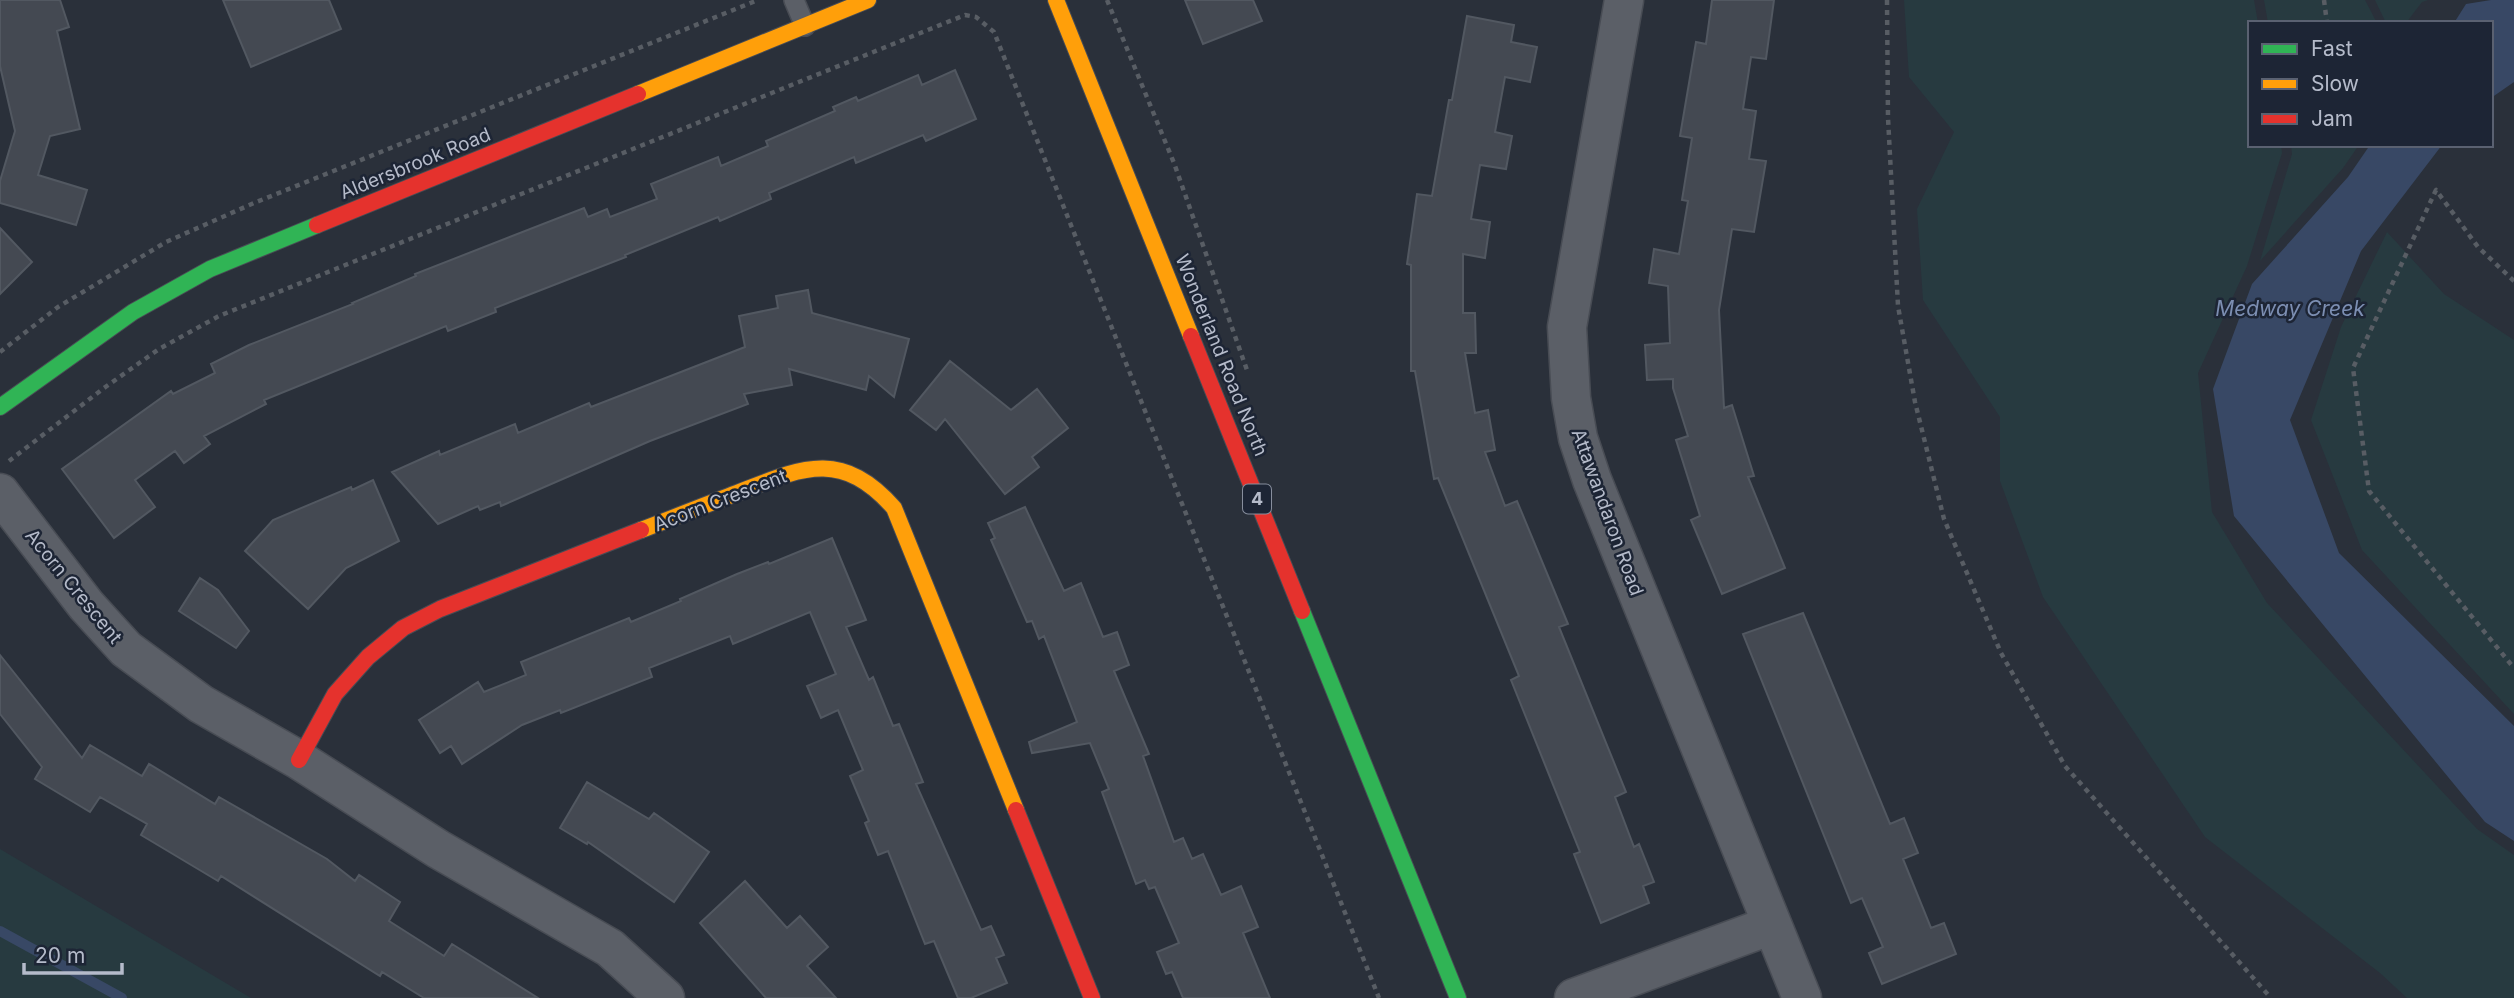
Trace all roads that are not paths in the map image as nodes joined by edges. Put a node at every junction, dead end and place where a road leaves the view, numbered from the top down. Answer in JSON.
{"nodes":[{"id":1,"x":794,"y":0,"type":"edge"},
{"id":2,"x":868,"y":0,"type":"edge"},
{"id":3,"x":1056,"y":0,"type":"edge"},
{"id":4,"x":1624,"y":0,"type":"edge"},
{"id":5,"x":805,"y":26,"type":"junction"},
{"id":6,"x":0,"y":407,"type":"edge"},
{"id":7,"x":0,"y":493,"type":"edge"},
{"id":8,"x":299,"y":760,"type":"junction"},
{"id":9,"x":1772,"y":925,"type":"junction"},
{"id":10,"x":665,"y":998,"type":"edge"},
{"id":11,"x":1092,"y":998,"type":"edge"},
{"id":12,"x":1458,"y":998,"type":"edge"},
{"id":13,"x":1574,"y":998,"type":"edge"},
{"id":14,"x":1802,"y":998,"type":"edge"}],
"edges":[{"from":1,"to":5,"type":"lane"},
{"from":2,"to":5,"type":"street","name":"Aldersbrook Road"},
{"from":3,"to":12,"type":"street","name":"Wonderland Road North","number":"4"},
{"from":4,"to":9,"type":"street","name":"Attawandaron Road"},
{"from":5,"to":6,"type":"street","name":"Aldersbrook Road"},
{"from":7,"to":8,"type":"street","name":"Acorn Crescent"},
{"from":8,"to":10,"type":"street","name":"Acorn Crescent"},
{"from":8,"to":11,"type":"street","name":"Acorn Crescent"},
{"from":9,"to":13,"type":"street"},
{"from":9,"to":14,"type":"street","name":"Attawandaron Road"}]}
